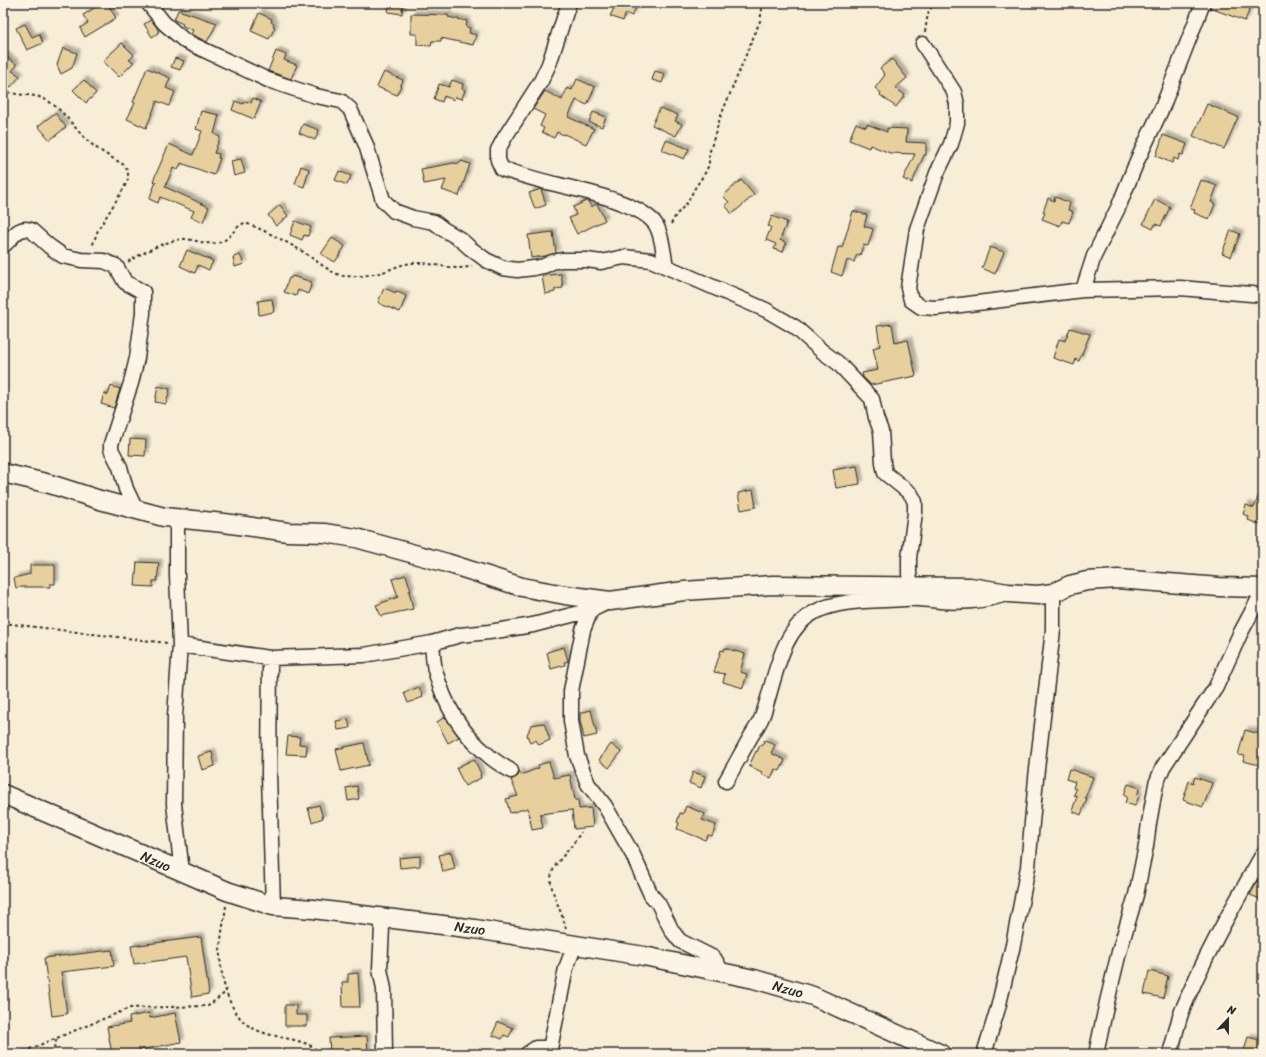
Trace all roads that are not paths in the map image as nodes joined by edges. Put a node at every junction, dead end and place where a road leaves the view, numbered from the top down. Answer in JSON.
{"nodes":[{"id":1,"x":148,"y":3,"type":"edge"},
{"id":2,"x":569,"y":3,"type":"edge"},
{"id":3,"x":1203,"y":3,"type":"edge"},
{"id":4,"x":922,"y":44,"type":"road end"},
{"id":5,"x":3,"y":246,"type":"edge"},
{"id":6,"x":666,"y":266,"type":"junction"},
{"id":7,"x":1083,"y":290,"type":"junction"},
{"id":8,"x":1263,"y":295,"type":"edge"},
{"id":9,"x":3,"y":473,"type":"edge"},
{"id":10,"x":136,"y":510,"type":"junction"},
{"id":11,"x":177,"y":518,"type":"junction"},
{"id":12,"x":911,"y":586,"type":"junction"},
{"id":13,"x":1263,"y":588,"type":"edge"},
{"id":14,"x":1263,"y":592,"type":"edge"},
{"id":15,"x":1008,"y":593,"type":"junction"},
{"id":16,"x":1053,"y":593,"type":"junction"},
{"id":17,"x":610,"y":601,"type":"junction"},
{"id":18,"x":592,"y":610,"type":"junction"},
{"id":19,"x":432,"y":642,"type":"junction"},
{"id":20,"x":180,"y":645,"type":"junction"},
{"id":21,"x":270,"y":658,"type":"junction"},
{"id":22,"x":511,"y":771,"type":"dead end"},
{"id":23,"x":726,"y":781,"type":"dead end"},
{"id":24,"x":3,"y":794,"type":"edge"},
{"id":25,"x":1263,"y":854,"type":"edge"},
{"id":26,"x":182,"y":872,"type":"junction"},
{"id":27,"x":273,"y":906,"type":"junction"},
{"id":28,"x":387,"y":918,"type":"junction"},
{"id":29,"x":572,"y":945,"type":"junction"},
{"id":30,"x":722,"y":972,"type":"junction"},
{"id":31,"x":549,"y":1051,"type":"edge"},
{"id":32,"x":385,"y":1054,"type":"edge"},
{"id":33,"x":527,"y":1054,"type":"edge"},
{"id":34,"x":941,"y":1054,"type":"edge"},
{"id":35,"x":984,"y":1054,"type":"edge"},
{"id":36,"x":1096,"y":1054,"type":"edge"},
{"id":37,"x":1171,"y":1054,"type":"edge"}],
"edges":[{"from":1,"to":6,"type":"street"},
{"from":2,"to":6,"type":"street"},
{"from":3,"to":7,"type":"street"},
{"from":4,"to":7,"type":"street"},
{"from":5,"to":10,"type":"street"},
{"from":6,"to":12,"type":"street"},
{"from":7,"to":8,"type":"street"},
{"from":9,"to":10,"type":"street"},
{"from":10,"to":11,"type":"street"},
{"from":11,"to":17,"type":"street"},
{"from":11,"to":20,"type":"street"},
{"from":12,"to":15,"type":"street"},
{"from":12,"to":17,"type":"street"},
{"from":13,"to":16,"type":"street"},
{"from":14,"to":36,"type":"street"},
{"from":15,"to":16,"type":"street"},
{"from":15,"to":23,"type":"street"},
{"from":16,"to":35,"type":"street"},
{"from":17,"to":18,"type":"street"},
{"from":18,"to":19,"type":"street"},
{"from":18,"to":30,"type":"street"},
{"from":19,"to":21,"type":"street"},
{"from":19,"to":22,"type":"street"},
{"from":20,"to":21,"type":"street"},
{"from":20,"to":26,"type":"street"},
{"from":21,"to":27,"type":"street"},
{"from":24,"to":26,"type":"street","name":"Nzuo"},
{"from":25,"to":37,"type":"street"},
{"from":26,"to":27,"type":"street","name":"Nzuo"},
{"from":27,"to":28,"type":"street","name":"Nzuo"},
{"from":28,"to":29,"type":"street","name":"Nzuo"},
{"from":28,"to":32,"type":"street"},
{"from":29,"to":30,"type":"street","name":"Nzuo"},
{"from":29,"to":31,"type":"street"},
{"from":30,"to":34,"type":"street","name":"Nzuo"},
{"from":31,"to":33,"type":"street"}]}
